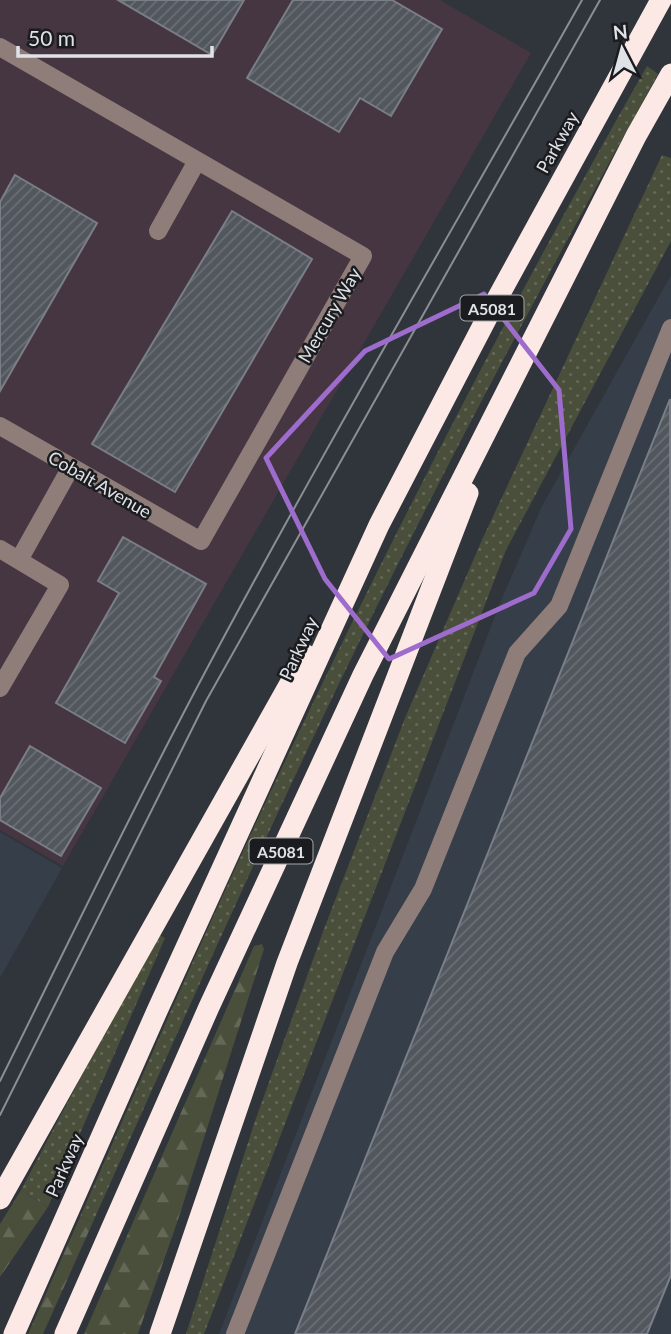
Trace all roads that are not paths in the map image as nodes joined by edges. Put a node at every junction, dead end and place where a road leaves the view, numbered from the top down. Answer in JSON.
{"nodes":[{"id":1,"x":661,"y":0,"type":"edge"},
{"id":2,"x":0,"y":47,"type":"edge"},
{"id":3,"x":671,"y":74,"type":"edge"},
{"id":4,"x":197,"y":161,"type":"junction"},
{"id":5,"x":158,"y":231,"type":"dead end"},
{"id":6,"x":671,"y":328,"type":"edge"},
{"id":7,"x":514,"y":377,"type":"junction"},
{"id":8,"x":0,"y":426,"type":"edge"},
{"id":9,"x":71,"y":467,"type":"junction"},
{"id":10,"x":379,"y":525,"type":"junction"},
{"id":11,"x":201,"y":541,"type":"joint"},
{"id":12,"x":0,"y":549,"type":"edge"},
{"id":13,"x":19,"y":560,"type":"junction"},
{"id":14,"x":0,"y":688,"type":"edge"},
{"id":15,"x":0,"y":1199,"type":"edge"},
{"id":16,"x":14,"y":1334,"type":"edge"},
{"id":17,"x":65,"y":1334,"type":"edge"},
{"id":18,"x":160,"y":1334,"type":"edge"},
{"id":19,"x":235,"y":1334,"type":"edge"}],
"edges":[{"from":1,"to":10,"type":"highway","name":"Parkway","number":"A5081"},
{"from":2,"to":4,"type":"street","name":"Mercury Way"},
{"from":3,"to":7,"type":"highway","number":"A5081"},
{"from":4,"to":5,"type":"street"},
{"from":4,"to":11,"type":"street","name":"Mercury Way"},
{"from":6,"to":19,"type":"street"},
{"from":7,"to":17,"type":"highway","number":"A5081"},
{"from":7,"to":18,"type":"highway","number":"A5081"},
{"from":8,"to":9,"type":"street","name":"Cobalt Avenue"},
{"from":9,"to":11,"type":"street","name":"Cobalt Avenue"},
{"from":9,"to":13,"type":"street"},
{"from":10,"to":15,"type":"highway","number":"A5081"},
{"from":10,"to":16,"type":"highway","name":"Parkway","number":"A5081"},
{"from":12,"to":13,"type":"street"},
{"from":13,"to":14,"type":"street"}]}
